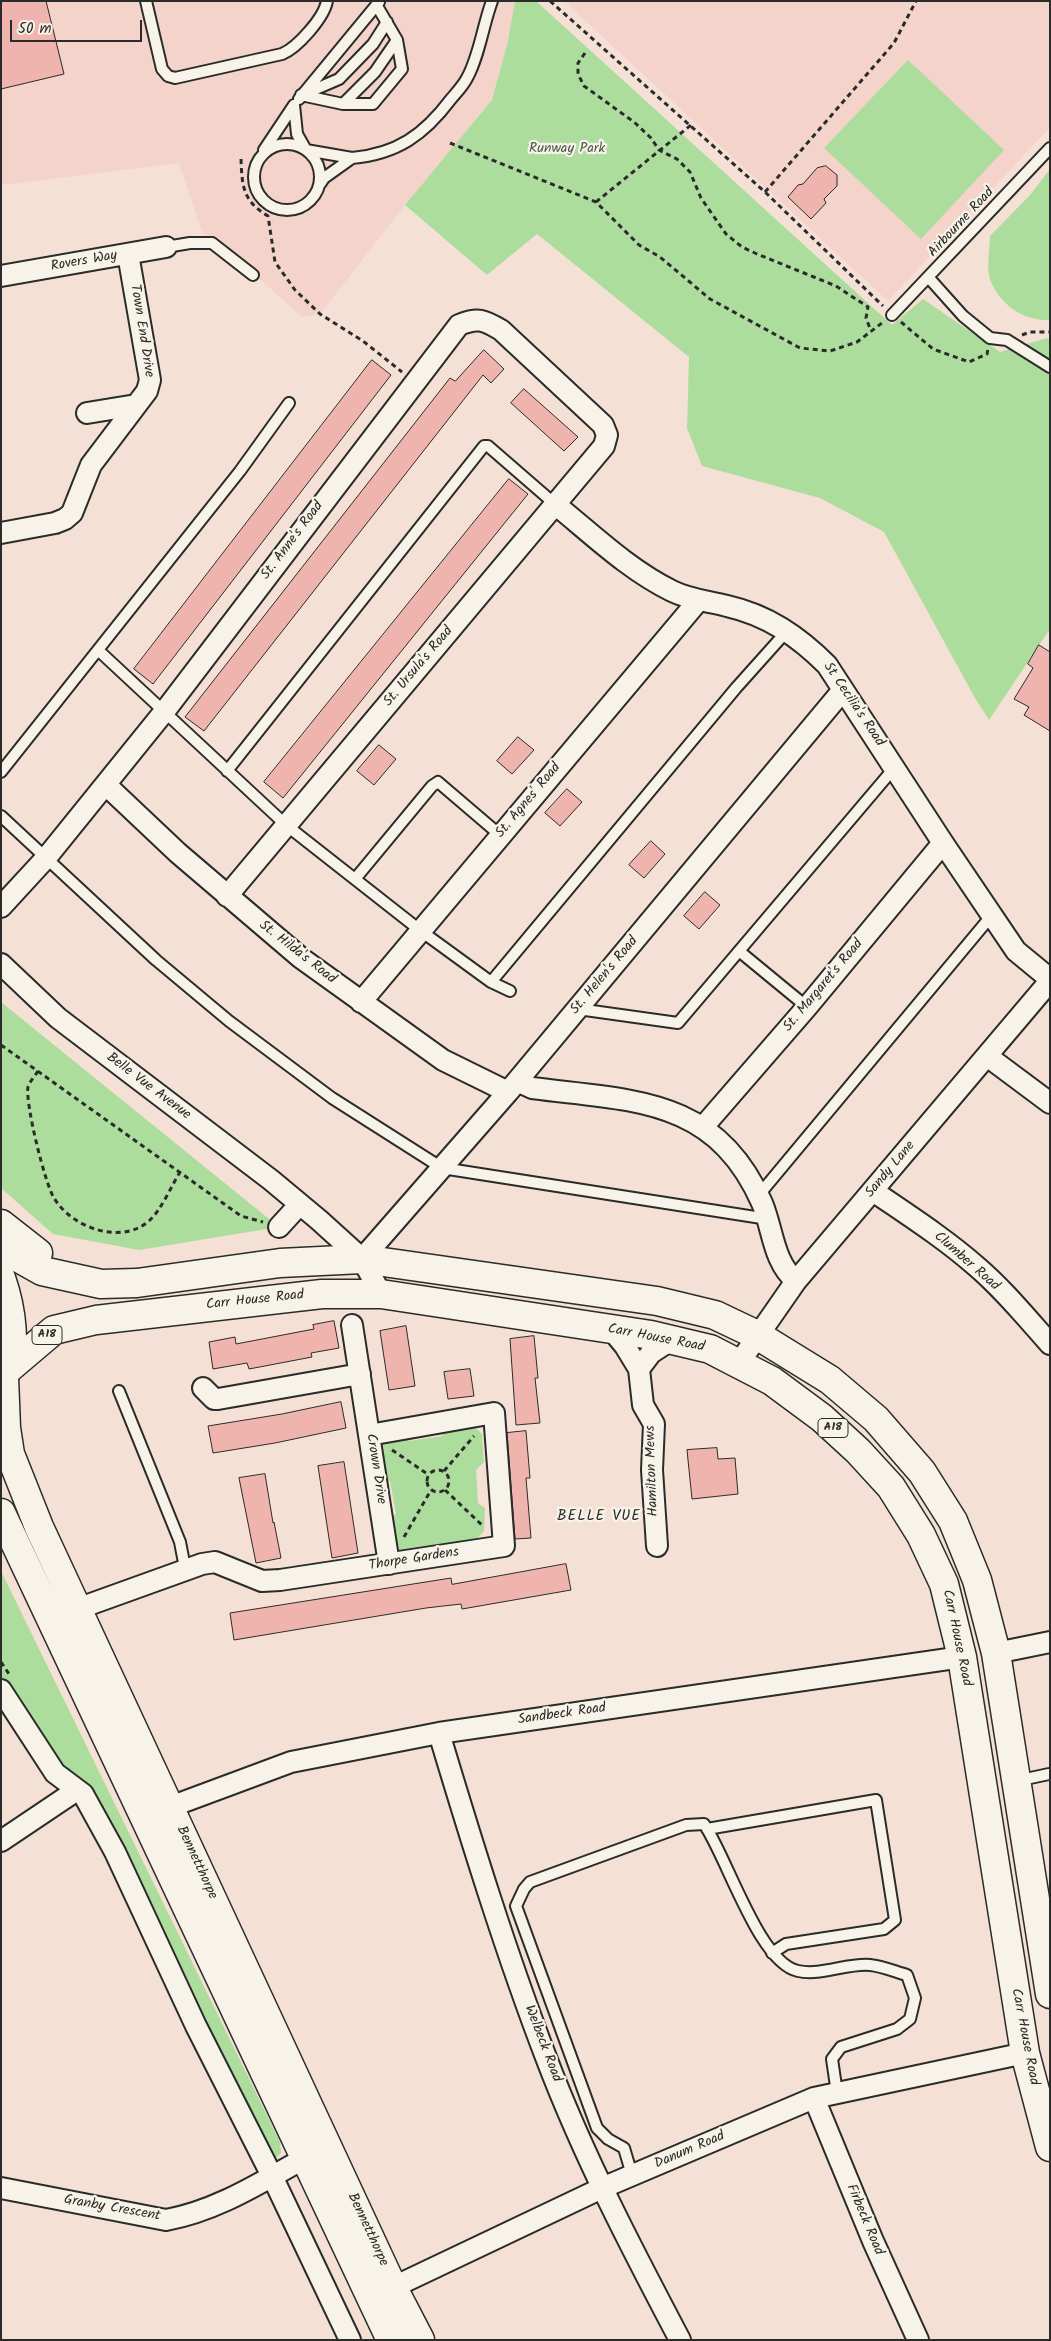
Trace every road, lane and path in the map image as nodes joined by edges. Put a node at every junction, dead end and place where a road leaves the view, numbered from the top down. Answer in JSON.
{"nodes":[{"id":1,"x":146,"y":1,"type":"edge"},
{"id":2,"x":327,"y":1,"type":"edge"},
{"id":3,"x":550,"y":1,"type":"edge"},
{"id":4,"x":916,"y":1,"type":"edge"},
{"id":5,"x":492,"y":2,"type":"edge"},
{"id":6,"x":378,"y":4,"type":"edge"},
{"id":7,"x":387,"y":22,"type":"junction"},
{"id":8,"x":397,"y":40,"type":"junction"},
{"id":9,"x":585,"y":53,"type":"dead end"},
{"id":10,"x":301,"y":95,"type":"junction"},
{"id":11,"x":343,"y":104,"type":"junction"},
{"id":12,"x":294,"y":105,"type":"junction"},
{"id":13,"x":692,"y":125,"type":"junction"},
{"id":14,"x":450,"y":143,"type":"dead end"},
{"id":15,"x":1050,"y":148,"type":"edge"},
{"id":16,"x":306,"y":150,"type":"junction"},
{"id":17,"x":659,"y":150,"type":"junction"},
{"id":18,"x":262,"y":153,"type":"junction"},
{"id":19,"x":352,"y":158,"type":"junction"},
{"id":20,"x":241,"y":159,"type":"dead end"},
{"id":21,"x":319,"y":186,"type":"junction"},
{"id":22,"x":765,"y":192,"type":"junction"},
{"id":23,"x":596,"y":202,"type":"junction"},
{"id":24,"x":166,"y":247,"type":"joint"},
{"id":25,"x":128,"y":254,"type":"junction"},
{"id":26,"x":253,"y":275,"type":"dead end"},
{"id":27,"x":1,"y":276,"type":"edge"},
{"id":28,"x":929,"y":278,"type":"junction"},
{"id":29,"x":892,"y":315,"type":"junction"},
{"id":30,"x":871,"y":331,"type":"junction"},
{"id":31,"x":1050,"y":332,"type":"edge"},
{"id":32,"x":990,"y":338,"type":"junction"},
{"id":33,"x":1007,"y":340,"type":"junction"},
{"id":34,"x":1050,"y":367,"type":"edge"},
{"id":35,"x":414,"y":382,"type":"junction"},
{"id":36,"x":289,"y":403,"type":"dead end"},
{"id":37,"x":136,"y":405,"type":"junction"},
{"id":38,"x":607,"y":435,"type":"joint"},
{"id":39,"x":107,"y":442,"type":"junction"},
{"id":40,"x":556,"y":505,"type":"junction"},
{"id":41,"x":1,"y":532,"type":"edge"},
{"id":42,"x":698,"y":601,"type":"junction"},
{"id":43,"x":787,"y":631,"type":"junction"},
{"id":44,"x":98,"y":650,"type":"junction"},
{"id":45,"x":843,"y":690,"type":"junction"},
{"id":46,"x":164,"y":712,"type":"junction"},
{"id":47,"x":894,"y":767,"type":"junction"},
{"id":48,"x":227,"y":771,"type":"junction"},
{"id":49,"x":1,"y":772,"type":"edge"},
{"id":50,"x":106,"y":785,"type":"junction"},
{"id":51,"x":1,"y":816,"type":"edge"},
{"id":52,"x":286,"y":825,"type":"junction"},
{"id":53,"x":500,"y":835,"type":"junction"},
{"id":54,"x":943,"y":843,"type":"junction"},
{"id":55,"x":46,"y":858,"type":"junction"},
{"id":56,"x":355,"y":879,"type":"junction"},
{"id":57,"x":227,"y":896,"type":"junction"},
{"id":58,"x":1,"y":907,"type":"edge"},
{"id":59,"x":992,"y":915,"type":"junction"},
{"id":60,"x":421,"y":931,"type":"junction"},
{"id":61,"x":739,"y":951,"type":"junction"},
{"id":62,"x":1,"y":964,"type":"edge"},
{"id":63,"x":1050,"y":980,"type":"edge"},
{"id":64,"x":491,"y":982,"type":"junction"},
{"id":65,"x":510,"y":991,"type":"dead end"},
{"id":66,"x":361,"y":1002,"type":"junction"},
{"id":67,"x":807,"y":1007,"type":"junction"},
{"id":68,"x":578,"y":1009,"type":"junction"},
{"id":69,"x":1,"y":1045,"type":"edge"},
{"id":70,"x":7,"y":1049,"type":"junction"},
{"id":71,"x":1,"y":1052,"type":"edge"},
{"id":72,"x":986,"y":1056,"type":"junction"},
{"id":73,"x":38,"y":1071,"type":"junction"},
{"id":74,"x":513,"y":1086,"type":"junction"},
{"id":75,"x":1050,"y":1103,"type":"edge"},
{"id":76,"x":703,"y":1128,"type":"junction"},
{"id":77,"x":442,"y":1168,"type":"junction"},
{"id":78,"x":180,"y":1172,"type":"junction"},
{"id":79,"x":873,"y":1191,"type":"junction"},
{"id":80,"x":758,"y":1196,"type":"junction"},
{"id":81,"x":300,"y":1204,"type":"junction"},
{"id":82,"x":768,"y":1219,"type":"junction"},
{"id":83,"x":1,"y":1224,"type":"edge"},
{"id":84,"x":279,"y":1227,"type":"joint"},
{"id":85,"x":1,"y":1248,"type":"edge"},
{"id":86,"x":362,"y":1258,"type":"junction"},
{"id":87,"x":1,"y":1278,"type":"edge"},
{"id":88,"x":76,"y":1280,"type":"junction"},
{"id":89,"x":796,"y":1281,"type":"junction"},
{"id":90,"x":381,"y":1294,"type":"junction"},
{"id":91,"x":352,"y":1325,"type":"dead end"},
{"id":92,"x":611,"y":1329,"type":"junction"},
{"id":93,"x":757,"y":1335,"type":"junction"},
{"id":94,"x":671,"y":1340,"type":"junction"},
{"id":95,"x":1050,"y":1344,"type":"edge"},
{"id":96,"x":739,"y":1363,"type":"junction"},
{"id":97,"x":639,"y":1369,"type":"junction"},
{"id":98,"x":360,"y":1374,"type":"junction"},
{"id":99,"x":4,"y":1375,"type":"edge"},
{"id":100,"x":203,"y":1388,"type":"dead end"},
{"id":101,"x":119,"y":1391,"type":"dead end"},
{"id":102,"x":494,"y":1413,"type":"junction"},
{"id":103,"x":369,"y":1435,"type":"junction"},
{"id":104,"x":444,"y":1471,"type":"junction"},
{"id":105,"x":429,"y":1475,"type":"junction"},
{"id":106,"x":431,"y":1490,"type":"junction"},
{"id":107,"x":445,"y":1490,"type":"junction"},
{"id":108,"x":1,"y":1512,"type":"edge"},
{"id":109,"x":504,"y":1546,"type":"junction"},
{"id":110,"x":657,"y":1546,"type":"dead end"},
{"id":111,"x":390,"y":1564,"type":"junction"},
{"id":112,"x":185,"y":1568,"type":"junction"},
{"id":113,"x":77,"y":1609,"type":"junction"},
{"id":114,"x":1050,"y":1642,"type":"edge"},
{"id":115,"x":996,"y":1653,"type":"junction"},
{"id":116,"x":962,"y":1657,"type":"junction"},
{"id":117,"x":1,"y":1690,"type":"edge"},
{"id":118,"x":439,"y":1733,"type":"junction"},
{"id":119,"x":1049,"y":1774,"type":"edge"},
{"id":120,"x":1016,"y":1781,"type":"junction"},
{"id":121,"x":77,"y":1790,"type":"junction"},
{"id":122,"x":170,"y":1808,"type":"junction"},
{"id":123,"x":707,"y":1829,"type":"junction"},
{"id":124,"x":1,"y":1841,"type":"edge"},
{"id":125,"x":772,"y":1953,"type":"junction"},
{"id":126,"x":1050,"y":1994,"type":"edge"},
{"id":127,"x":1025,"y":2053,"type":"junction"},
{"id":128,"x":837,"y":2093,"type":"junction"},
{"id":129,"x":814,"y":2098,"type":"junction"},
{"id":130,"x":1050,"y":2148,"type":"edge"},
{"id":131,"x":316,"y":2151,"type":"junction"},
{"id":132,"x":632,"y":2175,"type":"junction"},
{"id":133,"x":272,"y":2176,"type":"junction"},
{"id":134,"x":1,"y":2188,"type":"edge"},
{"id":135,"x":602,"y":2188,"type":"junction"},
{"id":136,"x":382,"y":2293,"type":"junction"},
{"id":137,"x":350,"y":2340,"type":"edge"},
{"id":138,"x":391,"y":2340,"type":"edge"},
{"id":139,"x":420,"y":2340,"type":"edge"},
{"id":140,"x":680,"y":2340,"type":"edge"},
{"id":141,"x":918,"y":2340,"type":"edge"}],
"edges":[{"from":1,"to":2,"type":"lane"},
{"from":3,"to":13,"type":"path"},
{"from":4,"to":22,"type":"path"},
{"from":5,"to":19,"type":"lane"},
{"from":6,"to":7,"type":"lane"},
{"from":6,"to":10,"type":"lane"},
{"from":7,"to":8,"type":"lane"},
{"from":7,"to":10,"type":"lane"},
{"from":8,"to":11,"type":"lane"},
{"from":8,"to":11,"type":"lane"},
{"from":9,"to":17,"type":"path"},
{"from":10,"to":11,"type":"lane"},
{"from":10,"to":12,"type":"lane"},
{"from":12,"to":16,"type":"lane"},
{"from":12,"to":18,"type":"lane"},
{"from":13,"to":17,"type":"path"},
{"from":13,"to":22,"type":"path"},
{"from":14,"to":23,"type":"path"},
{"from":15,"to":28,"type":"lane","name":"Airbourne Road"},
{"from":16,"to":18,"type":"lane"},
{"from":16,"to":19,"type":"lane"},
{"from":16,"to":21,"type":"lane"},
{"from":17,"to":23,"type":"path"},
{"from":17,"to":30,"type":"path"},
{"from":18,"to":21,"type":"lane"},
{"from":19,"to":21,"type":"lane"},
{"from":20,"to":35,"type":"path"},
{"from":22,"to":29,"type":"path"},
{"from":23,"to":30,"type":"path"},
{"from":24,"to":25,"type":"street","name":"Rovers Way"},
{"from":24,"to":26,"type":"lane"},
{"from":25,"to":27,"type":"street","name":"Rovers Way"},
{"from":25,"to":37,"type":"street","name":"Town End Drive"},
{"from":28,"to":29,"type":"lane","name":"Airbourne Road"},
{"from":28,"to":32,"type":"lane"},
{"from":29,"to":30,"type":"path"},
{"from":29,"to":32,"type":"path"},
{"from":31,"to":33,"type":"path"},
{"from":32,"to":33,"type":"lane"},
{"from":33,"to":34,"type":"lane"},
{"from":35,"to":38,"type":"street","name":"St. Anne's Road"},
{"from":35,"to":46,"type":"street","name":"St. Anne's Road"},
{"from":36,"to":44,"type":"lane"},
{"from":37,"to":39,"type":"street","name":"Town End Drive"},
{"from":37,"to":39,"type":"street"},
{"from":38,"to":40,"type":"street","name":"St. Ursula's Road"},
{"from":39,"to":41,"type":"street","name":"Town End Drive"},
{"from":40,"to":42,"type":"street","name":"St Cecilia's Road"},
{"from":40,"to":48,"type":"lane"},
{"from":40,"to":52,"type":"street","name":"St. Ursula's Road"},
{"from":42,"to":43,"type":"street","name":"St Cecilia's Road"},
{"from":42,"to":53,"type":"street","name":"St. Agnes' Road"},
{"from":43,"to":45,"type":"street","name":"St Cecilia's Road"},
{"from":43,"to":64,"type":"lane"},
{"from":44,"to":46,"type":"lane"},
{"from":44,"to":49,"type":"lane"},
{"from":45,"to":47,"type":"street","name":"St Cecilia's Road"},
{"from":45,"to":68,"type":"street","name":"St. Helen's Road"},
{"from":46,"to":48,"type":"lane"},
{"from":46,"to":50,"type":"street","name":"St. Anne's Road"},
{"from":47,"to":54,"type":"street","name":"St Cecilia's Road"},
{"from":47,"to":61,"type":"lane"},
{"from":48,"to":52,"type":"lane"},
{"from":50,"to":55,"type":"street","name":"St. Anne's Road"},
{"from":50,"to":57,"type":"street","name":"St. Hilda's Road"},
{"from":51,"to":55,"type":"lane"},
{"from":52,"to":56,"type":"lane"},
{"from":52,"to":57,"type":"street","name":"St. Ursula's Road"},
{"from":53,"to":56,"type":"lane"},
{"from":53,"to":60,"type":"street","name":"St. Agnes' Road"},
{"from":54,"to":59,"type":"street","name":"St Cecilia's Road"},
{"from":54,"to":67,"type":"street","name":"St. Margaret's Road"},
{"from":55,"to":58,"type":"street","name":"St. Anne's Road"},
{"from":55,"to":77,"type":"lane"},
{"from":56,"to":60,"type":"lane"},
{"from":57,"to":66,"type":"street","name":"St. Hilda's Road"},
{"from":59,"to":63,"type":"street","name":"St Cecilia's Road"},
{"from":59,"to":80,"type":"lane"},
{"from":60,"to":64,"type":"lane"},
{"from":60,"to":66,"type":"street","name":"St. Agnes' Road"},
{"from":61,"to":67,"type":"lane"},
{"from":61,"to":68,"type":"lane"},
{"from":62,"to":81,"type":"street","name":"Belle Vue Avenue"},
{"from":63,"to":72,"type":"street","name":"Sandy Lane"},
{"from":64,"to":65,"type":"lane"},
{"from":66,"to":74,"type":"street","name":"St. Hilda's Road"},
{"from":67,"to":76,"type":"street","name":"St. Margaret's Road"},
{"from":68,"to":74,"type":"street","name":"St. Helen's Road"},
{"from":69,"to":70,"type":"path"},
{"from":70,"to":71,"type":"path"},
{"from":70,"to":73,"type":"path"},
{"from":72,"to":75,"type":"street"},
{"from":72,"to":79,"type":"street","name":"Sandy Lane"},
{"from":73,"to":78,"type":"path"},
{"from":73,"to":78,"type":"path"},
{"from":74,"to":76,"type":"street","name":"St. Hilda's Road"},
{"from":74,"to":77,"type":"street","name":"St. Helen's Road"},
{"from":76,"to":80,"type":"street","name":"St. Hilda's Road"},
{"from":77,"to":82,"type":"lane"},
{"from":77,"to":86,"type":"street","name":"St. Helen's Road"},
{"from":78,"to":84,"type":"path"},
{"from":79,"to":89,"type":"street","name":"Sandy Lane"},
{"from":79,"to":95,"type":"street","name":"Clumber Road"},
{"from":80,"to":82,"type":"street","name":"St. Hilda's Road"},
{"from":81,"to":84,"type":"street"},
{"from":81,"to":86,"type":"street","name":"Belle Vue Avenue"},
{"from":82,"to":89,"type":"street","name":"St. Hilda's Road"},
{"from":83,"to":88,"type":"main road"},
{"from":85,"to":88,"type":"main road","number":"A18"},
{"from":86,"to":88,"type":"main road","number":"A18"},
{"from":86,"to":90,"type":"street"},
{"from":86,"to":93,"type":"main road","number":"A18"},
{"from":87,"to":99,"type":"main road","name":"Bennetthorpe"},
{"from":89,"to":93,"type":"street","name":"Sandy Lane"},
{"from":90,"to":92,"type":"main road","name":"Carr House Road","number":"A18"},
{"from":90,"to":99,"type":"main road","name":"Carr House Road","number":"A18"},
{"from":91,"to":98,"type":"street","name":"Crown Drive"},
{"from":92,"to":94,"type":"main road","name":"Carr House Road","number":"A18"},
{"from":92,"to":97,"type":"street","name":"Hamilton Mews"},
{"from":93,"to":96,"type":"street","name":"Sandy Lane"},
{"from":93,"to":115,"type":"main road","number":"A18"},
{"from":94,"to":96,"type":"main road","name":"Carr House Road","number":"A18"},
{"from":94,"to":97,"type":"street"},
{"from":96,"to":116,"type":"main road","name":"Carr House Road","number":"A18"},
{"from":97,"to":110,"type":"street","name":"Hamilton Mews"},
{"from":98,"to":100,"type":"street"},
{"from":98,"to":103,"type":"street","name":"Crown Drive"},
{"from":99,"to":113,"type":"main road","name":"Bennetthorpe"},
{"from":101,"to":112,"type":"lane"},
{"from":102,"to":103,"type":"street"},
{"from":102,"to":104,"type":"path"},
{"from":102,"to":109,"type":"street"},
{"from":103,"to":105,"type":"path"},
{"from":103,"to":111,"type":"street","name":"Crown Drive"},
{"from":104,"to":105,"type":"path"},
{"from":104,"to":107,"type":"path"},
{"from":105,"to":106,"type":"path"},
{"from":106,"to":107,"type":"path"},
{"from":106,"to":111,"type":"path"},
{"from":107,"to":109,"type":"path"},
{"from":108,"to":131,"type":"main road","name":"Bennetthorpe"},
{"from":109,"to":111,"type":"street","name":"Thorpe Gardens"},
{"from":111,"to":112,"type":"street","name":"Thorpe Gardens"},
{"from":112,"to":113,"type":"street","name":"Thorpe Gardens"},
{"from":113,"to":122,"type":"main road","name":"Bennetthorpe"},
{"from":114,"to":115,"type":"street"},
{"from":115,"to":120,"type":"main road","number":"A18"},
{"from":116,"to":118,"type":"street","name":"Sandbeck Road"},
{"from":116,"to":127,"type":"main road","name":"Carr House Road","number":"A18"},
{"from":117,"to":121,"type":"street"},
{"from":118,"to":122,"type":"street","name":"Sandbeck Road"},
{"from":118,"to":135,"type":"street","name":"Welbeck Road"},
{"from":119,"to":120,"type":"lane"},
{"from":120,"to":126,"type":"main road","number":"A18"},
{"from":121,"to":124,"type":"street"},
{"from":121,"to":133,"type":"street"},
{"from":122,"to":131,"type":"main road","name":"Bennetthorpe"},
{"from":123,"to":125,"type":"lane"},
{"from":123,"to":125,"type":"lane"},
{"from":123,"to":132,"type":"lane"},
{"from":125,"to":128,"type":"lane"},
{"from":127,"to":128,"type":"street","name":"Danum Road"},
{"from":127,"to":130,"type":"main road","name":"Carr House Road","number":"A18"},
{"from":128,"to":129,"type":"street","name":"Danum Road"},
{"from":129,"to":132,"type":"street","name":"Danum Road"},
{"from":129,"to":141,"type":"street","name":"Firbeck Road"},
{"from":131,"to":133,"type":"street","name":"Granby Crescent"},
{"from":131,"to":136,"type":"main road","name":"Bennetthorpe"},
{"from":132,"to":135,"type":"street","name":"Danum Road"},
{"from":133,"to":134,"type":"street","name":"Granby Crescent"},
{"from":133,"to":137,"type":"street"},
{"from":135,"to":136,"type":"street","name":"Danum Road"},
{"from":135,"to":140,"type":"street","name":"Welbeck Road"},
{"from":136,"to":138,"type":"main road","name":"Bennetthorpe"},
{"from":136,"to":139,"type":"main road","name":"Bennetthorpe"}]}
